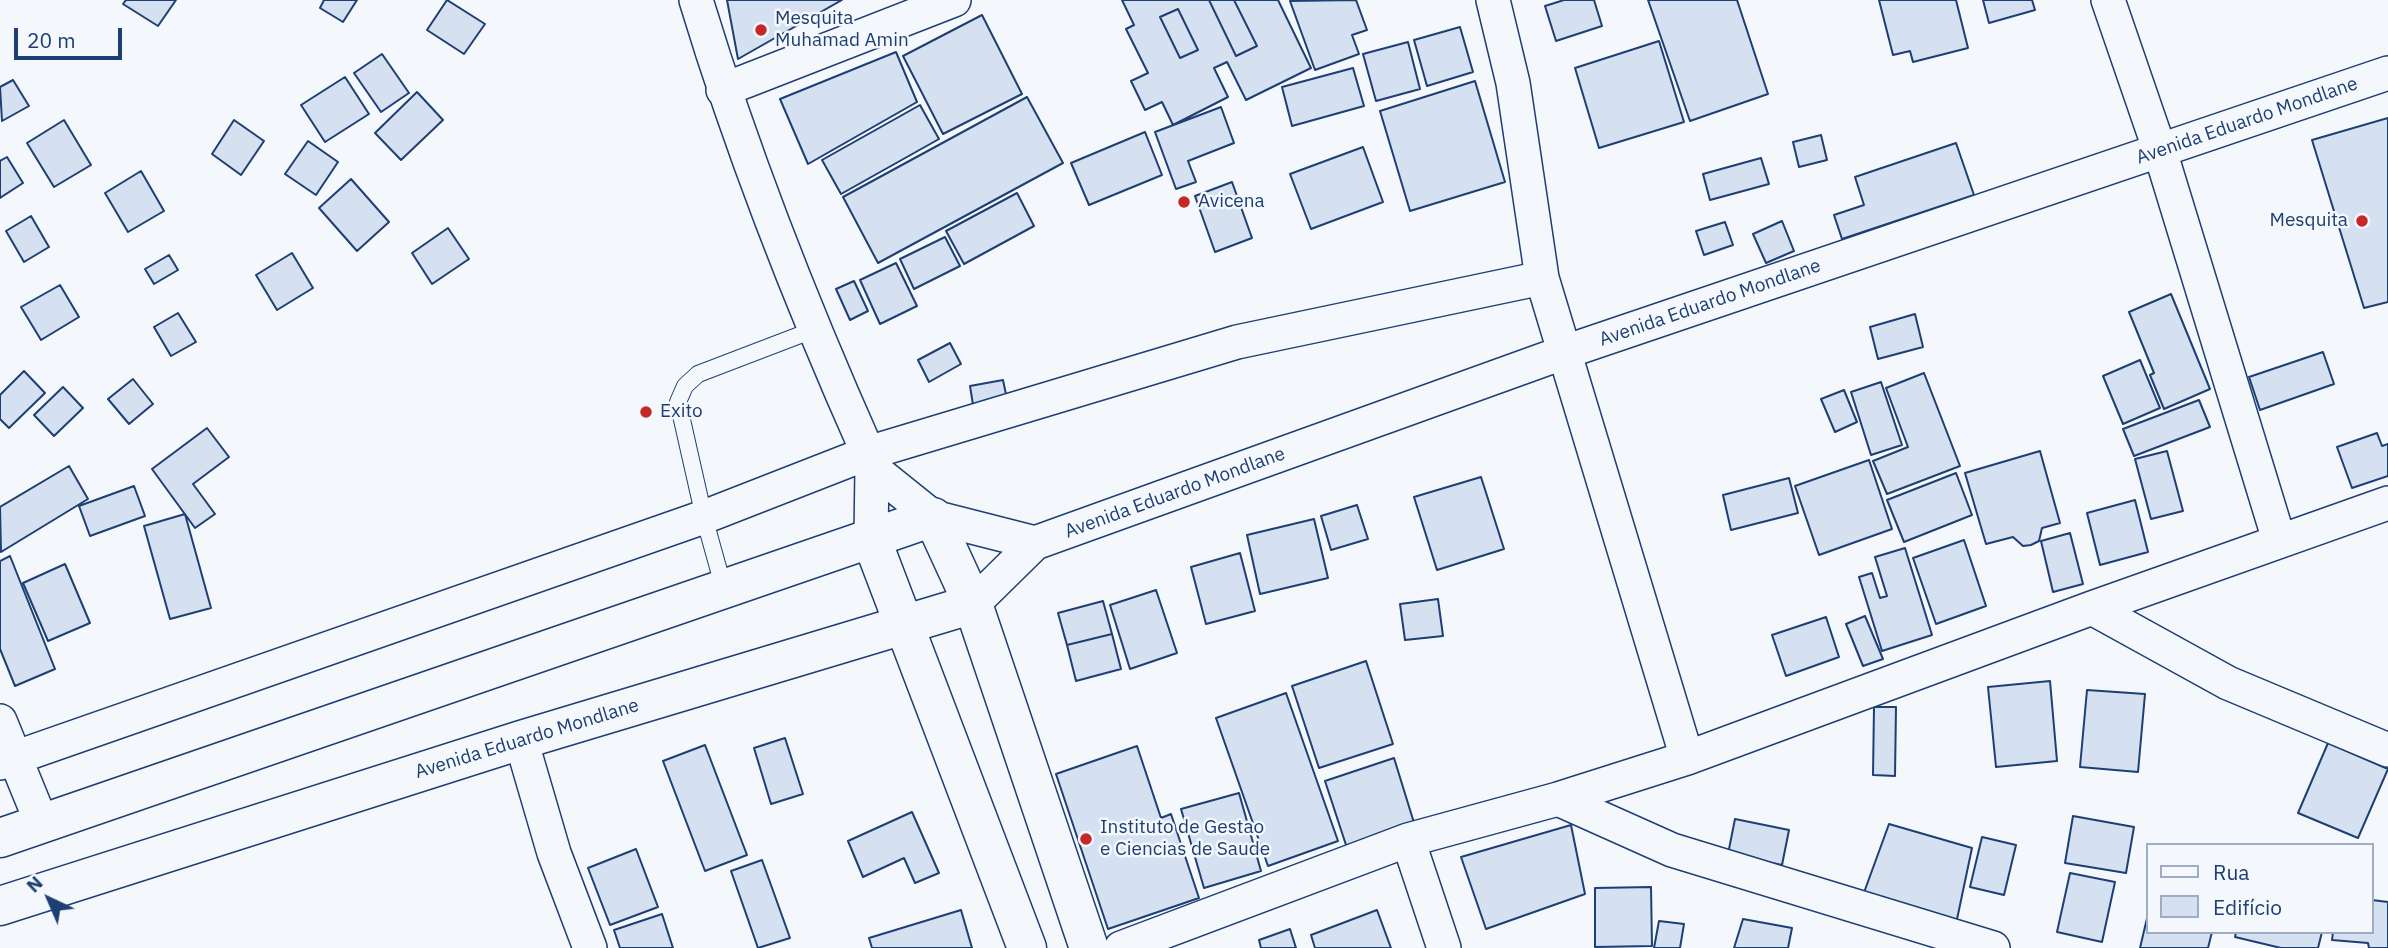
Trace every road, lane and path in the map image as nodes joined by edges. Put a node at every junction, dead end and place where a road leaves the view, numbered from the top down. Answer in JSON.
{"nodes":[{"id":1,"x":696,"y":0,"type":"edge"},
{"id":2,"x":954,"y":0,"type":"edge"},
{"id":3,"x":1493,"y":0,"type":"edge"},
{"id":4,"x":2108,"y":0,"type":"edge"},
{"id":5,"x":2388,"y":73,"type":"edge"},
{"id":6,"x":723,"y":90,"type":"junction"},
{"id":7,"x":2160,"y":151,"type":"junction"},
{"id":8,"x":1542,"y":278,"type":"junction"},
{"id":9,"x":813,"y":330,"type":"junction"},
{"id":10,"x":1565,"y":352,"type":"junction"},
{"id":11,"x":870,"y":460,"type":"junction"},
{"id":12,"x":2388,"y":503,"type":"edge"},
{"id":13,"x":704,"y":517,"type":"junction"},
{"id":14,"x":933,"y":517,"type":"junction"},
{"id":15,"x":871,"y":538,"type":"junction"},
{"id":16,"x":2279,"y":540,"type":"junction"},
{"id":17,"x":1035,"y":543,"type":"junction"},
{"id":18,"x":724,"y":589,"type":"junction"},
{"id":19,"x":973,"y":604,"type":"junction"},
{"id":20,"x":2092,"y":608,"type":"junction"},
{"id":21,"x":906,"y":624,"type":"junction"},
{"id":22,"x":0,"y":721,"type":"edge"},
{"id":23,"x":522,"y":740,"type":"junction"},
{"id":24,"x":2388,"y":750,"type":"edge"},
{"id":25,"x":1687,"y":758,"type":"junction"},
{"id":26,"x":8,"y":761,"type":"edge"},
{"id":27,"x":1558,"y":799,"type":"junction"},
{"id":28,"x":42,"y":824,"type":"junction"},
{"id":29,"x":0,"y":838,"type":"edge"},
{"id":30,"x":1408,"y":840,"type":"junction"},
{"id":31,"x":0,"y":906,"type":"edge"},
{"id":32,"x":590,"y":948,"type":"edge"},
{"id":33,"x":1027,"y":948,"type":"edge"},
{"id":34,"x":1089,"y":948,"type":"edge"},
{"id":35,"x":1121,"y":948,"type":"edge"},
{"id":36,"x":1444,"y":948,"type":"edge"},
{"id":37,"x":1993,"y":948,"type":"edge"}],
"edges":[{"from":1,"to":6,"type":"street"},
{"from":2,"to":6,"type":"street"},
{"from":3,"to":8,"type":"street"},
{"from":4,"to":7,"type":"street"},
{"from":5,"to":7,"type":"street","name":"Avenida Eduardo Mondlane"},
{"from":6,"to":9,"type":"street"},
{"from":7,"to":10,"type":"street","name":"Avenida Eduardo Mondlane"},
{"from":7,"to":16,"type":"street"},
{"from":8,"to":10,"type":"street"},
{"from":8,"to":11,"type":"street"},
{"from":9,"to":11,"type":"street"},
{"from":9,"to":13,"type":"lane"},
{"from":10,"to":17,"type":"street","name":"Avenida Eduardo Mondlane"},
{"from":10,"to":25,"type":"street"},
{"from":11,"to":13,"type":"street"},
{"from":11,"to":14,"type":"street"},
{"from":11,"to":15,"type":"street"},
{"from":12,"to":16,"type":"street"},
{"from":13,"to":18,"type":"lane"},
{"from":13,"to":26,"type":"street"},
{"from":14,"to":15,"type":"main road"},
{"from":14,"to":17,"type":"street"},
{"from":14,"to":19,"type":"main road"},
{"from":15,"to":18,"type":"main road"},
{"from":15,"to":21,"type":"main road"},
{"from":16,"to":20,"type":"street"},
{"from":17,"to":19,"type":"street","name":"Avenida Eduardo Mondlane"},
{"from":18,"to":28,"type":"main road"},
{"from":19,"to":21,"type":"main road","name":"Avenida Eduardo Mondlane"},
{"from":19,"to":34,"type":"main road"},
{"from":20,"to":24,"type":"street"},
{"from":20,"to":25,"type":"street"},
{"from":21,"to":23,"type":"main road","name":"Avenida Eduardo Mondlane"},
{"from":21,"to":33,"type":"main road"},
{"from":22,"to":26,"type":"street"},
{"from":23,"to":31,"type":"main road","name":"Avenida Eduardo Mondlane"},
{"from":23,"to":32,"type":"street"},
{"from":25,"to":27,"type":"street"},
{"from":26,"to":28,"type":"street"},
{"from":27,"to":30,"type":"street"},
{"from":27,"to":37,"type":"street"},
{"from":28,"to":29,"type":"main road"},
{"from":30,"to":35,"type":"street"},
{"from":30,"to":36,"type":"street"}]}
